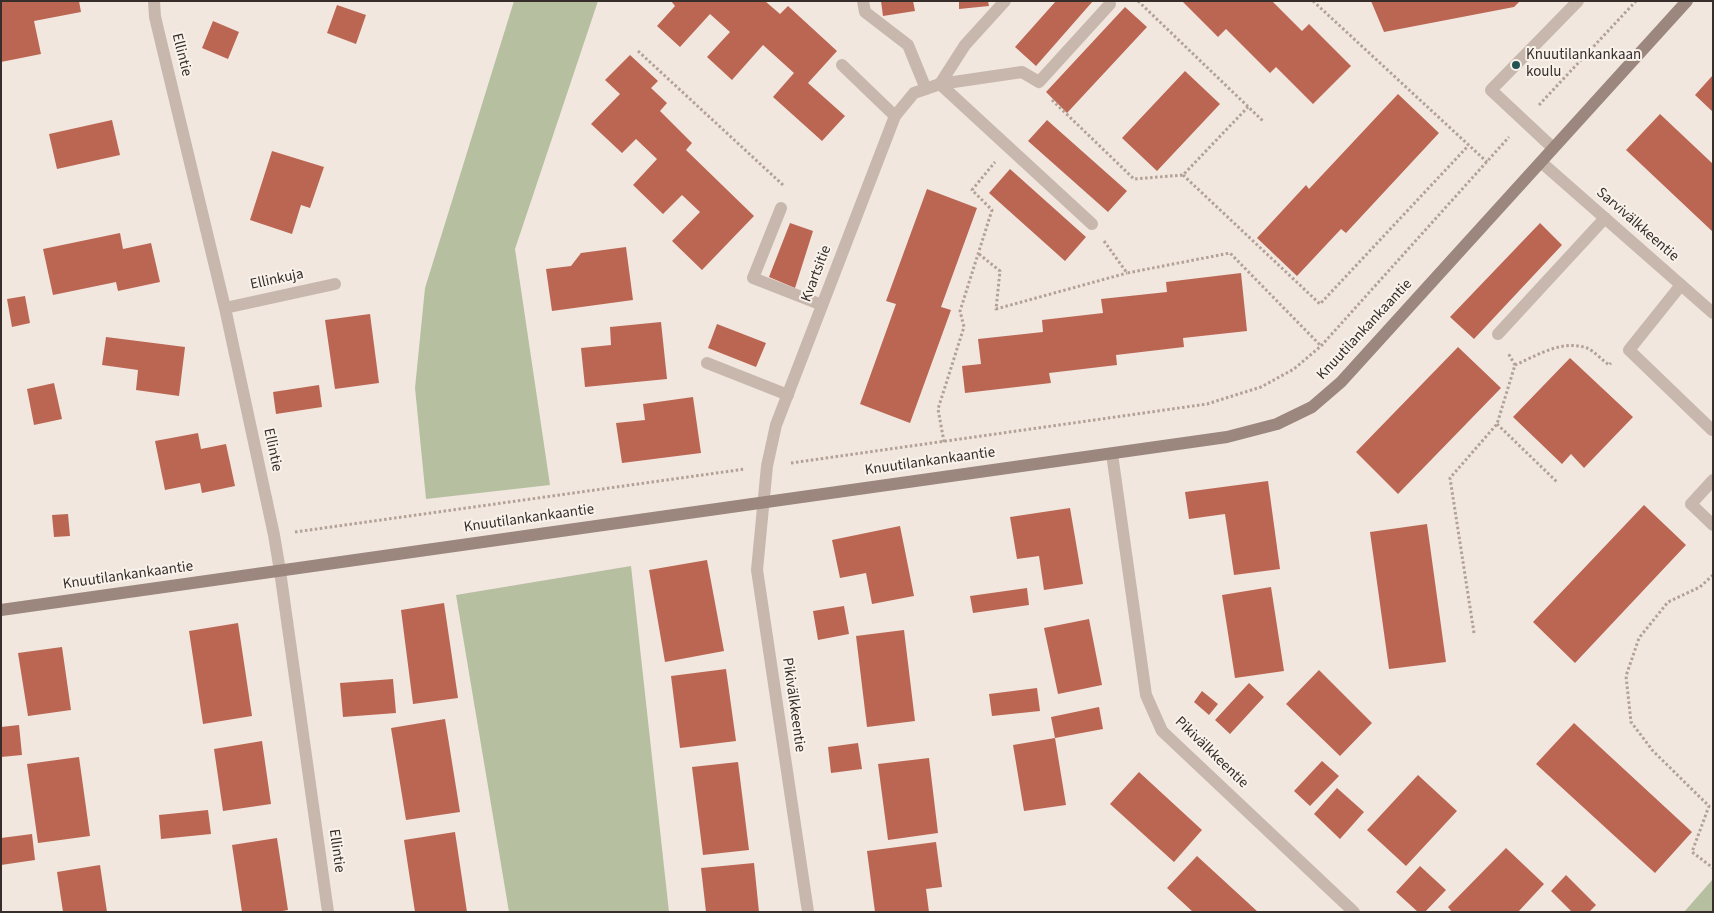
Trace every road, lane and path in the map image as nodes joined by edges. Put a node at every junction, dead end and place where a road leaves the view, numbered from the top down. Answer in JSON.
{"nodes":[{"id":1,"x":154,"y":1,"type":"edge"},
{"id":2,"x":863,"y":1,"type":"edge"},
{"id":3,"x":1005,"y":1,"type":"edge"},
{"id":4,"x":1138,"y":1,"type":"edge"},
{"id":5,"x":1146,"y":1,"type":"edge"},
{"id":6,"x":1313,"y":1,"type":"edge"},
{"id":7,"x":1578,"y":1,"type":"edge"},
{"id":8,"x":1636,"y":1,"type":"edge"},
{"id":9,"x":1687,"y":1,"type":"edge"},
{"id":10,"x":1110,"y":4,"type":"dead end"},
{"id":11,"x":1143,"y":5,"type":"junction"},
{"id":12,"x":638,"y":51,"type":"dead end"},
{"id":13,"x":842,"y":65,"type":"dead end"},
{"id":14,"x":940,"y":84,"type":"junction"},
{"id":15,"x":926,"y":89,"type":"junction"},
{"id":16,"x":1050,"y":99,"type":"dead end"},
{"id":17,"x":1248,"y":107,"type":"junction"},
{"id":18,"x":895,"y":116,"type":"junction"},
{"id":19,"x":1264,"y":122,"type":"dead end"},
{"id":20,"x":1524,"y":122,"type":"junction"},
{"id":21,"x":1468,"y":146,"type":"junction"},
{"id":22,"x":1008,"y":147,"type":"junction"},
{"id":23,"x":1553,"y":148,"type":"junction"},
{"id":24,"x":1487,"y":162,"type":"junction"},
{"id":25,"x":1540,"y":162,"type":"junction"},
{"id":26,"x":1184,"y":174,"type":"junction"},
{"id":27,"x":781,"y":208,"type":"joint"},
{"id":28,"x":1605,"y":218,"type":"junction"},
{"id":29,"x":1092,"y":224,"type":"joint"},
{"id":30,"x":979,"y":254,"type":"junction"},
{"id":31,"x":1127,"y":273,"type":"junction"},
{"id":32,"x":335,"y":284,"type":"dead end"},
{"id":33,"x":1681,"y":285,"type":"junction"},
{"id":34,"x":822,"y":305,"type":"junction"},
{"id":35,"x":225,"y":308,"type":"junction"},
{"id":36,"x":1713,"y":313,"type":"edge"},
{"id":37,"x":1498,"y":334,"type":"joint"},
{"id":38,"x":1321,"y":346,"type":"junction"},
{"id":39,"x":1629,"y":350,"type":"junction"},
{"id":40,"x":708,"y":363,"type":"dead end"},
{"id":41,"x":1515,"y":365,"type":"junction"},
{"id":42,"x":788,"y":395,"type":"junction"},
{"id":43,"x":1497,"y":424,"type":"junction"},
{"id":44,"x":1712,"y":430,"type":"edge"},
{"id":45,"x":944,"y":442,"type":"junction"},
{"id":46,"x":1112,"y":454,"type":"junction"},
{"id":47,"x":767,"y":466,"type":"junction"},
{"id":48,"x":1713,"y":480,"type":"edge"},
{"id":49,"x":1557,"y":482,"type":"dead end"},
{"id":50,"x":764,"y":502,"type":"junction"},
{"id":51,"x":1713,"y":525,"type":"edge"},
{"id":52,"x":274,"y":535,"type":"junction"},
{"id":53,"x":280,"y":571,"type":"junction"},
{"id":54,"x":1713,"y":575,"type":"edge"},
{"id":55,"x":1,"y":610,"type":"edge"},
{"id":56,"x":1474,"y":632,"type":"dead end"},
{"id":57,"x":1711,"y":804,"type":"edge"},
{"id":58,"x":1713,"y":868,"type":"edge"},
{"id":59,"x":328,"y":912,"type":"edge"},
{"id":60,"x":808,"y":912,"type":"edge"},
{"id":61,"x":1354,"y":912,"type":"edge"}],
"edges":[{"from":1,"to":35,"type":"street","name":"Ellintie"},
{"from":2,"to":15,"type":"street"},
{"from":3,"to":14,"type":"street"},
{"from":4,"to":11,"type":"path"},
{"from":5,"to":11,"type":"path"},
{"from":6,"to":21,"type":"path"},
{"from":7,"to":20,"type":"street"},
{"from":8,"to":20,"type":"path"},
{"from":9,"to":23,"type":"street","name":"Knuutilankankaantie"},
{"from":10,"to":14,"type":"street","name":"Kvartsitie"},
{"from":11,"to":17,"type":"path"},
{"from":12,"to":27,"type":"path"},
{"from":13,"to":18,"type":"street"},
{"from":14,"to":15,"type":"street","name":"Kvartsitie"},
{"from":14,"to":22,"type":"street"},
{"from":15,"to":18,"type":"street","name":"Kvartsitie"},
{"from":16,"to":26,"type":"path"},
{"from":17,"to":19,"type":"path"},
{"from":17,"to":26,"type":"path"},
{"from":18,"to":34,"type":"street","name":"Kvartsitie"},
{"from":20,"to":23,"type":"street"},
{"from":20,"to":24,"type":"path"},
{"from":21,"to":24,"type":"path"},
{"from":21,"to":26,"type":"path"},
{"from":22,"to":29,"type":"street"},
{"from":22,"to":30,"type":"path"},
{"from":23,"to":25,"type":"street","name":"Knuutilankankaantie"},
{"from":24,"to":38,"type":"path"},
{"from":25,"to":28,"type":"street","name":"Sarvivälkkeentie"},
{"from":25,"to":46,"type":"street","name":"Knuutilankankaantie"},
{"from":27,"to":34,"type":"street"},
{"from":28,"to":33,"type":"street","name":"Sarvivälkkeentie"},
{"from":28,"to":37,"type":"street"},
{"from":29,"to":31,"type":"path"},
{"from":30,"to":31,"type":"path"},
{"from":30,"to":45,"type":"path"},
{"from":31,"to":38,"type":"path"},
{"from":32,"to":35,"type":"street","name":"Ellinkuja"},
{"from":33,"to":36,"type":"street","name":"Sarvivälkkeentie"},
{"from":33,"to":39,"type":"street"},
{"from":34,"to":42,"type":"street","name":"Kvartsitie"},
{"from":35,"to":52,"type":"street","name":"Ellintie"},
{"from":37,"to":41,"type":"path"},
{"from":38,"to":45,"type":"path"},
{"from":39,"to":41,"type":"path"},
{"from":39,"to":44,"type":"street"},
{"from":40,"to":42,"type":"street"},
{"from":41,"to":43,"type":"path"},
{"from":42,"to":47,"type":"street","name":"Kvartsitie"},
{"from":43,"to":49,"type":"path"},
{"from":43,"to":56,"type":"path"},
{"from":45,"to":47,"type":"path"},
{"from":46,"to":50,"type":"street","name":"Knuutilankankaantie"},
{"from":46,"to":61,"type":"street","name":"Pikivälkkeentie"},
{"from":47,"to":50,"type":"street","name":"Kvartsitie"},
{"from":47,"to":52,"type":"path"},
{"from":48,"to":51,"type":"street"},
{"from":50,"to":53,"type":"street","name":"Knuutilankankaantie"},
{"from":50,"to":60,"type":"street","name":"Pikivälkkeentie"},
{"from":52,"to":53,"type":"street","name":"Ellintie"},
{"from":53,"to":55,"type":"street","name":"Knuutilankankaantie"},
{"from":53,"to":59,"type":"street","name":"Ellintie"},
{"from":54,"to":57,"type":"path"},
{"from":57,"to":58,"type":"path"}]}
